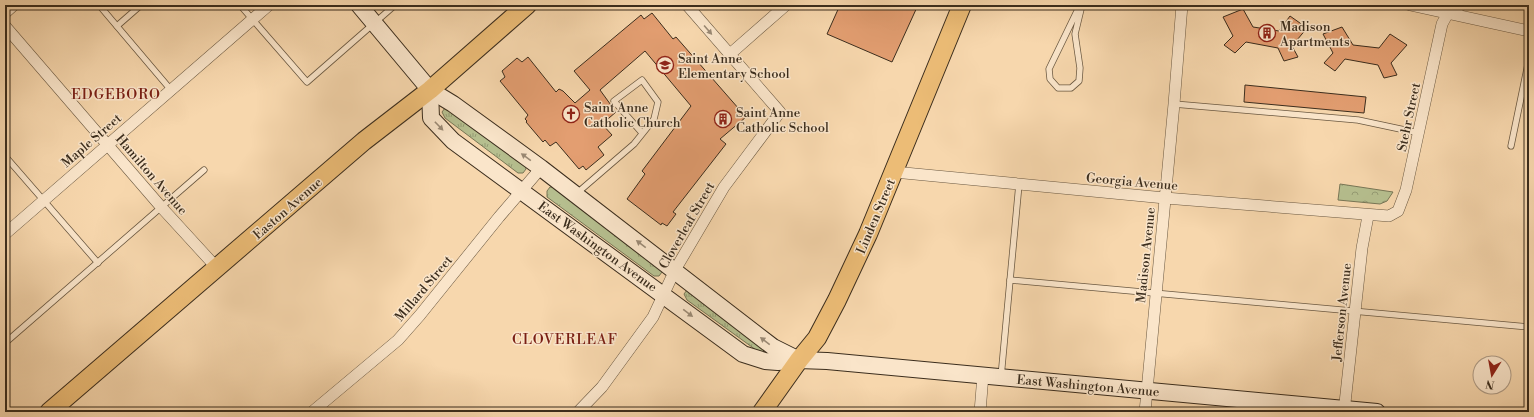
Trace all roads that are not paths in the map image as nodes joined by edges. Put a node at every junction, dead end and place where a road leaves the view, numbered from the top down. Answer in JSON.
{"nodes":[{"id":1,"x":14,"y":5,"type":"edge"},
{"id":2,"x":99,"y":5,"type":"edge"},
{"id":3,"x":141,"y":5,"type":"edge"},
{"id":4,"x":240,"y":5,"type":"edge"},
{"id":5,"x":269,"y":5,"type":"edge"},
{"id":6,"x":359,"y":5,"type":"edge"},
{"id":7,"x":395,"y":5,"type":"edge"},
{"id":8,"x":526,"y":5,"type":"edge"},
{"id":9,"x":687,"y":5,"type":"edge"},
{"id":10,"x":786,"y":5,"type":"edge"},
{"id":11,"x":962,"y":5,"type":"edge"},
{"id":12,"x":1081,"y":5,"type":"edge"},
{"id":13,"x":1182,"y":5,"type":"edge"},
{"id":14,"x":1410,"y":5,"type":"edge"},
{"id":15,"x":1461,"y":5,"type":"edge"},
{"id":16,"x":5,"y":13,"type":"edge"},
{"id":17,"x":1448,"y":13,"type":"junction"},
{"id":18,"x":252,"y":19,"type":"junction"},
{"id":19,"x":374,"y":23,"type":"junction"},
{"id":20,"x":5,"y":26,"type":"edge"},
{"id":21,"x":118,"y":26,"type":"junction"},
{"id":22,"x":1529,"y":31,"type":"edge"},
{"id":23,"x":729,"y":55,"type":"junction"},
{"id":24,"x":1529,"y":59,"type":"edge"},
{"id":25,"x":171,"y":90,"type":"junction"},
{"id":26,"x":430,"y":90,"type":"junction"},
{"id":27,"x":1174,"y":104,"type":"junction"},
{"id":28,"x":1420,"y":133,"type":"junction"},
{"id":29,"x":642,"y":134,"type":"junction"},
{"id":30,"x":107,"y":144,"type":"junction"},
{"id":31,"x":1511,"y":146,"type":"dead end"},
{"id":32,"x":5,"y":156,"type":"edge"},
{"id":33,"x":541,"y":168,"type":"junction"},
{"id":34,"x":204,"y":170,"type":"dead end"},
{"id":35,"x":894,"y":172,"type":"junction"},
{"id":36,"x":1019,"y":184,"type":"junction"},
{"id":37,"x":522,"y":191,"type":"junction"},
{"id":38,"x":575,"y":194,"type":"junction"},
{"id":39,"x":1165,"y":198,"type":"junction"},
{"id":40,"x":44,"y":200,"type":"junction"},
{"id":41,"x":162,"y":208,"type":"junction"},
{"id":42,"x":1368,"y":216,"type":"junction"},
{"id":43,"x":5,"y":234,"type":"edge"},
{"id":44,"x":98,"y":263,"type":"junction"},
{"id":45,"x":217,"y":268,"type":"junction"},
{"id":46,"x":675,"y":270,"type":"junction"},
{"id":47,"x":1010,"y":280,"type":"junction"},
{"id":48,"x":1156,"y":293,"type":"junction"},
{"id":49,"x":663,"y":294,"type":"junction"},
{"id":50,"x":1356,"y":312,"type":"junction"},
{"id":51,"x":1529,"y":327,"type":"edge"},
{"id":52,"x":5,"y":343,"type":"edge"},
{"id":53,"x":799,"y":360,"type":"junction"},
{"id":54,"x":983,"y":375,"type":"junction"},
{"id":55,"x":1001,"y":377,"type":"junction"},
{"id":56,"x":1147,"y":391,"type":"junction"},
{"id":57,"x":1344,"y":410,"type":"edge"},
{"id":58,"x":49,"y":412,"type":"edge"},
{"id":59,"x":312,"y":412,"type":"edge"},
{"id":60,"x":578,"y":412,"type":"edge"},
{"id":61,"x":762,"y":412,"type":"edge"},
{"id":62,"x":980,"y":412,"type":"edge"},
{"id":63,"x":1145,"y":412,"type":"edge"},
{"id":64,"x":1377,"y":412,"type":"edge"}],
"edges":[{"from":1,"to":16,"type":"street"},
{"from":2,"to":21,"type":"lane"},
{"from":3,"to":21,"type":"lane"},
{"from":4,"to":18,"type":"lane"},
{"from":5,"to":18,"type":"street","name":"Maple Street"},
{"from":6,"to":19,"type":"street","name":"East Washington Avenue"},
{"from":7,"to":19,"type":"lane"},
{"from":8,"to":26,"type":"main road","name":"Easton Avenue"},
{"from":9,"to":23,"type":"street","one_way":true},
{"from":10,"to":23,"type":"street"},
{"from":11,"to":35,"type":"main road","name":"Linden Street"},
{"from":12,"to":12,"type":"lane"},
{"from":13,"to":27,"type":"street","name":"Madison Avenue"},
{"from":14,"to":17,"type":"street"},
{"from":15,"to":17,"type":"street"},
{"from":17,"to":22,"type":"street"},
{"from":17,"to":28,"type":"street","name":"Stehr Street"},
{"from":18,"to":19,"type":"lane"},
{"from":18,"to":25,"type":"street","name":"Maple Street"},
{"from":19,"to":26,"type":"street","name":"East Washington Avenue"},
{"from":20,"to":30,"type":"street","name":"Hamilton Avenue"},
{"from":21,"to":25,"type":"lane"},
{"from":23,"to":46,"type":"street","name":"Cloverleaf Street"},
{"from":24,"to":31,"type":"lane"},
{"from":25,"to":30,"type":"street","name":"Maple Street"},
{"from":33,"to":26,"type":"street","name":"East Washington Avenue","one_way":true},
{"from":26,"to":37,"type":"street","name":"East Washington Avenue","one_way":true},
{"from":26,"to":45,"type":"main road","name":"Easton Avenue"},
{"from":27,"to":28,"type":"lane"},
{"from":27,"to":39,"type":"street","name":"Madison Avenue"},
{"from":28,"to":42,"type":"street","name":"Stehr Street"},
{"from":29,"to":29,"type":"lane"},
{"from":29,"to":38,"type":"lane"},
{"from":30,"to":40,"type":"street","name":"Maple Street"},
{"from":30,"to":41,"type":"street","name":"Hamilton Avenue"},
{"from":32,"to":40,"type":"lane"},
{"from":33,"to":37,"type":"street","name":"Millard Street"},
{"from":33,"to":38,"type":"street","name":"East Washington Avenue"},
{"from":34,"to":41,"type":"lane"},
{"from":35,"to":36,"type":"street","name":"Georgia Avenue"},
{"from":35,"to":53,"type":"main road","name":"Linden Street"},
{"from":36,"to":39,"type":"street","name":"Georgia Avenue"},
{"from":36,"to":47,"type":"lane"},
{"from":37,"to":49,"type":"street","name":"East Washington Avenue"},
{"from":37,"to":59,"type":"street","name":"Millard Street"},
{"from":46,"to":38,"type":"street","name":"East Washington Avenue","one_way":true},
{"from":39,"to":42,"type":"street","name":"Georgia Avenue"},
{"from":39,"to":48,"type":"street","name":"Madison Avenue"},
{"from":40,"to":43,"type":"street","name":"Maple Street"},
{"from":40,"to":44,"type":"lane"},
{"from":41,"to":44,"type":"lane"},
{"from":41,"to":45,"type":"street","name":"Hamilton Avenue"},
{"from":42,"to":50,"type":"street","name":"Jefferson Avenue"},
{"from":44,"to":52,"type":"lane"},
{"from":45,"to":58,"type":"main road","name":"Easton Avenue"},
{"from":46,"to":49,"type":"street","name":"Cloverleaf Street"},
{"from":53,"to":46,"type":"street","name":"East Washington Avenue","one_way":true},
{"from":47,"to":48,"type":"lane"},
{"from":47,"to":55,"type":"lane"},
{"from":48,"to":50,"type":"lane"},
{"from":48,"to":56,"type":"street","name":"Madison Avenue"},
{"from":49,"to":53,"type":"street","name":"East Washington Avenue","one_way":true},
{"from":49,"to":60,"type":"street","name":"Cloverleaf Street"},
{"from":50,"to":51,"type":"lane"},
{"from":50,"to":57,"type":"street","name":"Jefferson Avenue"},
{"from":53,"to":54,"type":"street","name":"East Washington Avenue"},
{"from":53,"to":61,"type":"main road","name":"Linden Street"},
{"from":54,"to":55,"type":"street","name":"East Washington Avenue"},
{"from":54,"to":62,"type":"street"},
{"from":55,"to":56,"type":"street","name":"East Washington Avenue"},
{"from":56,"to":57,"type":"street","name":"East Washington Avenue"},
{"from":56,"to":63,"type":"street","name":"Madison Avenue"},
{"from":57,"to":64,"type":"street","name":"East Washington Avenue"}]}
